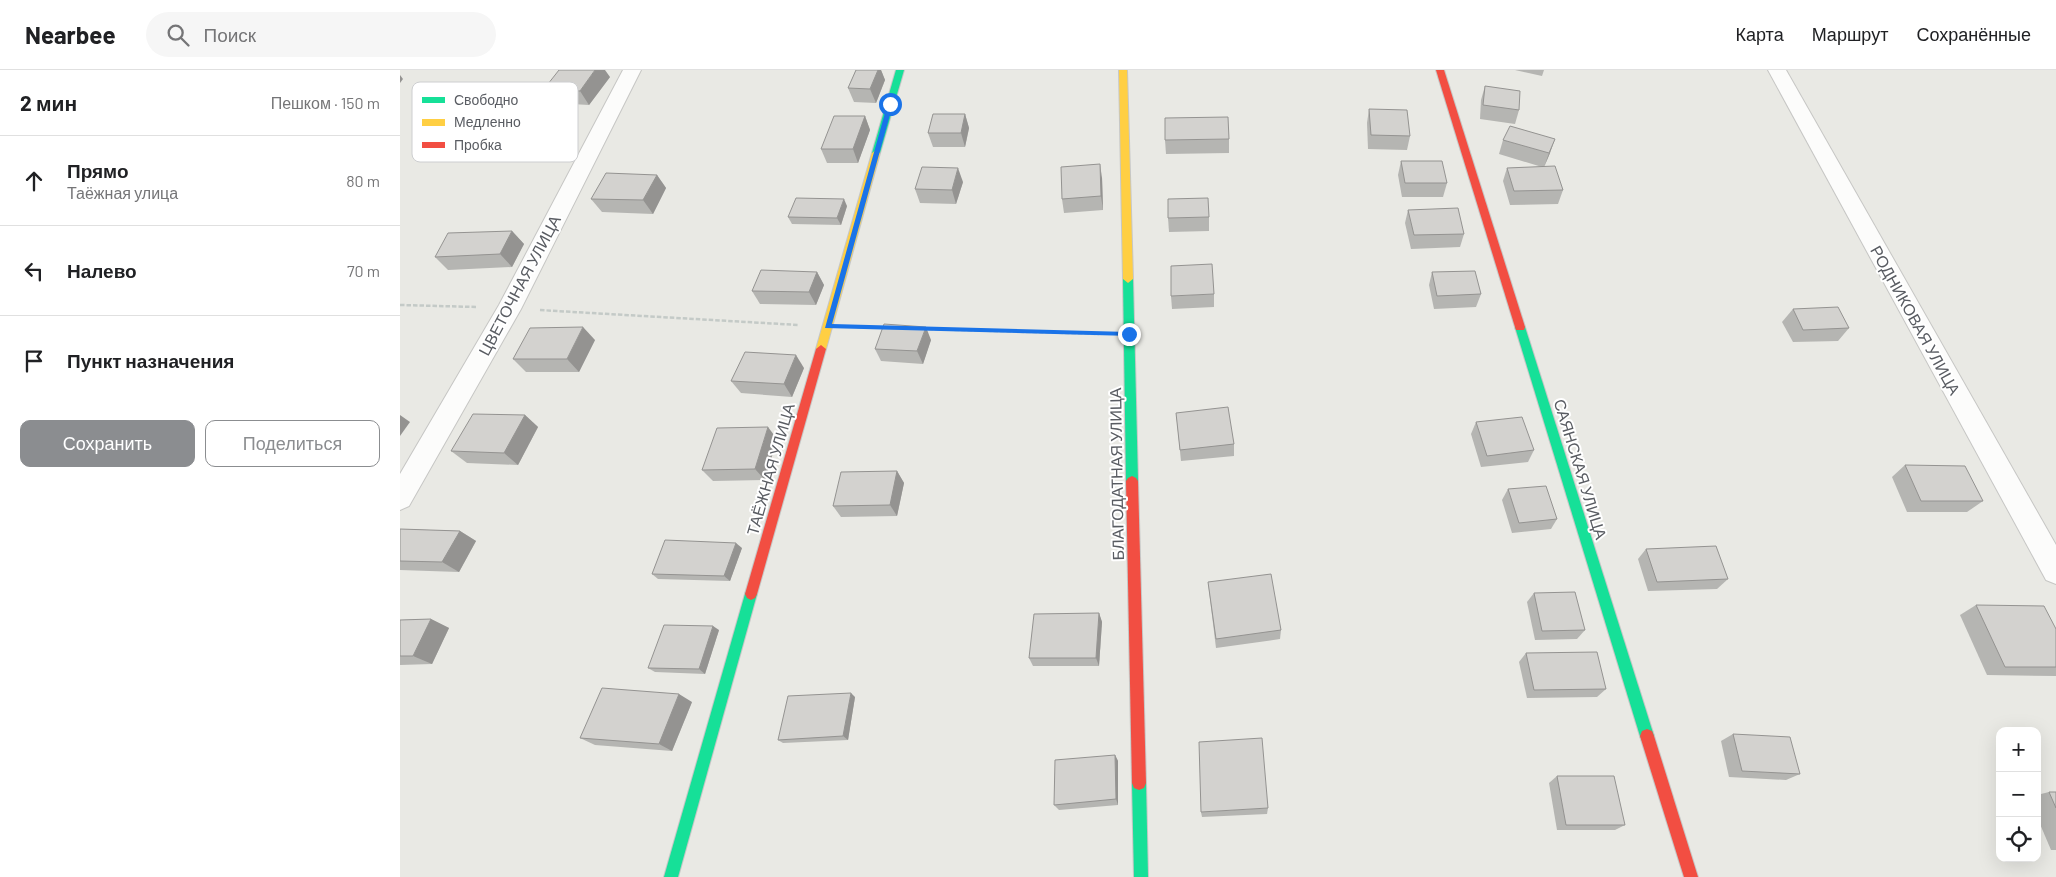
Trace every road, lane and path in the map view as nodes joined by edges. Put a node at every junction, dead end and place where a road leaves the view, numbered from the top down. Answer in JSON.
{"nodes":[{"id":1,"x":632,"y":70,"type":"edge"},
{"id":2,"x":900,"y":70,"type":"edge"},
{"id":3,"x":1123,"y":70,"type":"edge"},
{"id":4,"x":1440,"y":70,"type":"edge"},
{"id":5,"x":1777,"y":70,"type":"edge"},
{"id":6,"x":400,"y":305,"type":"edge"},
{"id":7,"x":508,"y":308,"type":"junction"},
{"id":8,"x":827,"y":326,"type":"junction"},
{"id":9,"x":896,"y":328,"type":"edge"},
{"id":10,"x":915,"y":329,"type":"edge"},
{"id":11,"x":1129,"y":334,"type":"junction"},
{"id":12,"x":400,"y":498,"type":"edge"},
{"id":13,"x":2056,"y":571,"type":"edge"},
{"id":14,"x":672,"y":877,"type":"edge"},
{"id":15,"x":1141,"y":877,"type":"edge"},
{"id":16,"x":1690,"y":877,"type":"edge"}],
"edges":[{"from":1,"to":7,"type":"street","name":"ЦВЕТОЧНАЯ УЛИЦА"},
{"from":2,"to":8,"type":"street","name":"ТАЁЖНАЯ УЛИЦА"},
{"from":3,"to":11,"type":"street","name":"БЛАГОДАТНАЯ УЛИЦА"},
{"from":4,"to":16,"type":"street","name":"САЯНСКАЯ УЛИЦА"},
{"from":5,"to":13,"type":"street","name":"РОДНИКОВАЯ УЛИЦА"},
{"from":6,"to":7,"type":"path"},
{"from":7,"to":8,"type":"path"},
{"from":7,"to":12,"type":"street","name":"ЦВЕТОЧНАЯ УЛИЦА"},
{"from":8,"to":9,"type":"path"},
{"from":8,"to":14,"type":"street","name":"ТАЁЖНАЯ УЛИЦА"},
{"from":10,"to":11,"type":"path"},
{"from":11,"to":15,"type":"street","name":"БЛАГОДАТНАЯ УЛИЦА"}]}
